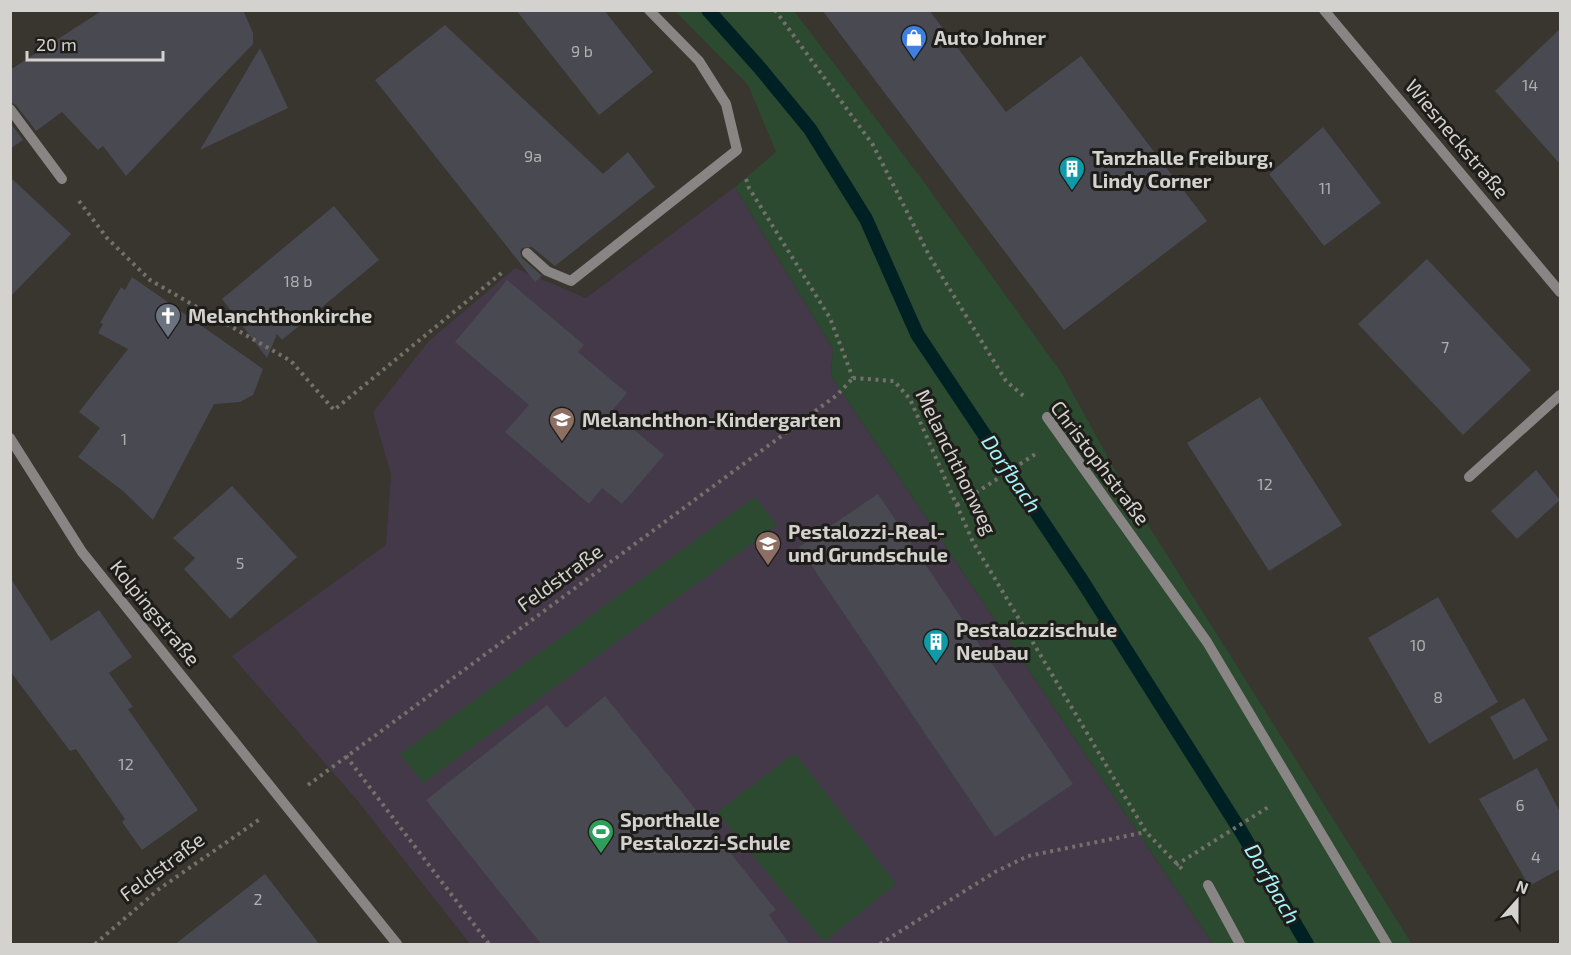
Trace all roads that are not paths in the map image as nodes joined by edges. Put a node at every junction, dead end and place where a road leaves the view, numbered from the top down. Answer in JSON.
{"nodes":[{"id":1,"x":649,"y":10,"type":"edge"},
{"id":2,"x":1324,"y":10,"type":"edge"},
{"id":3,"x":10,"y":109,"type":"edge"},
{"id":4,"x":63,"y":179,"type":"road end"},
{"id":5,"x":526,"y":253,"type":"road end"},
{"id":6,"x":1560,"y":292,"type":"edge"},
{"id":7,"x":1560,"y":395,"type":"edge"},
{"id":8,"x":1047,"y":417,"type":"road end"},
{"id":9,"x":10,"y":438,"type":"edge"},
{"id":10,"x":1469,"y":477,"type":"dead end"},
{"id":11,"x":1208,"y":885,"type":"road end"},
{"id":12,"x":397,"y":945,"type":"edge"},
{"id":13,"x":1240,"y":945,"type":"edge"},
{"id":14,"x":1387,"y":945,"type":"edge"}],
"edges":[{"from":1,"to":5,"type":"street"},
{"from":2,"to":6,"type":"street","name":"Wiesneckstraße"},
{"from":3,"to":4,"type":"street"},
{"from":7,"to":10,"type":"street"},
{"from":8,"to":14,"type":"street","name":"Christophstraße"},
{"from":9,"to":12,"type":"street","name":"Kolpingstraße"},
{"from":11,"to":13,"type":"street"}]}
